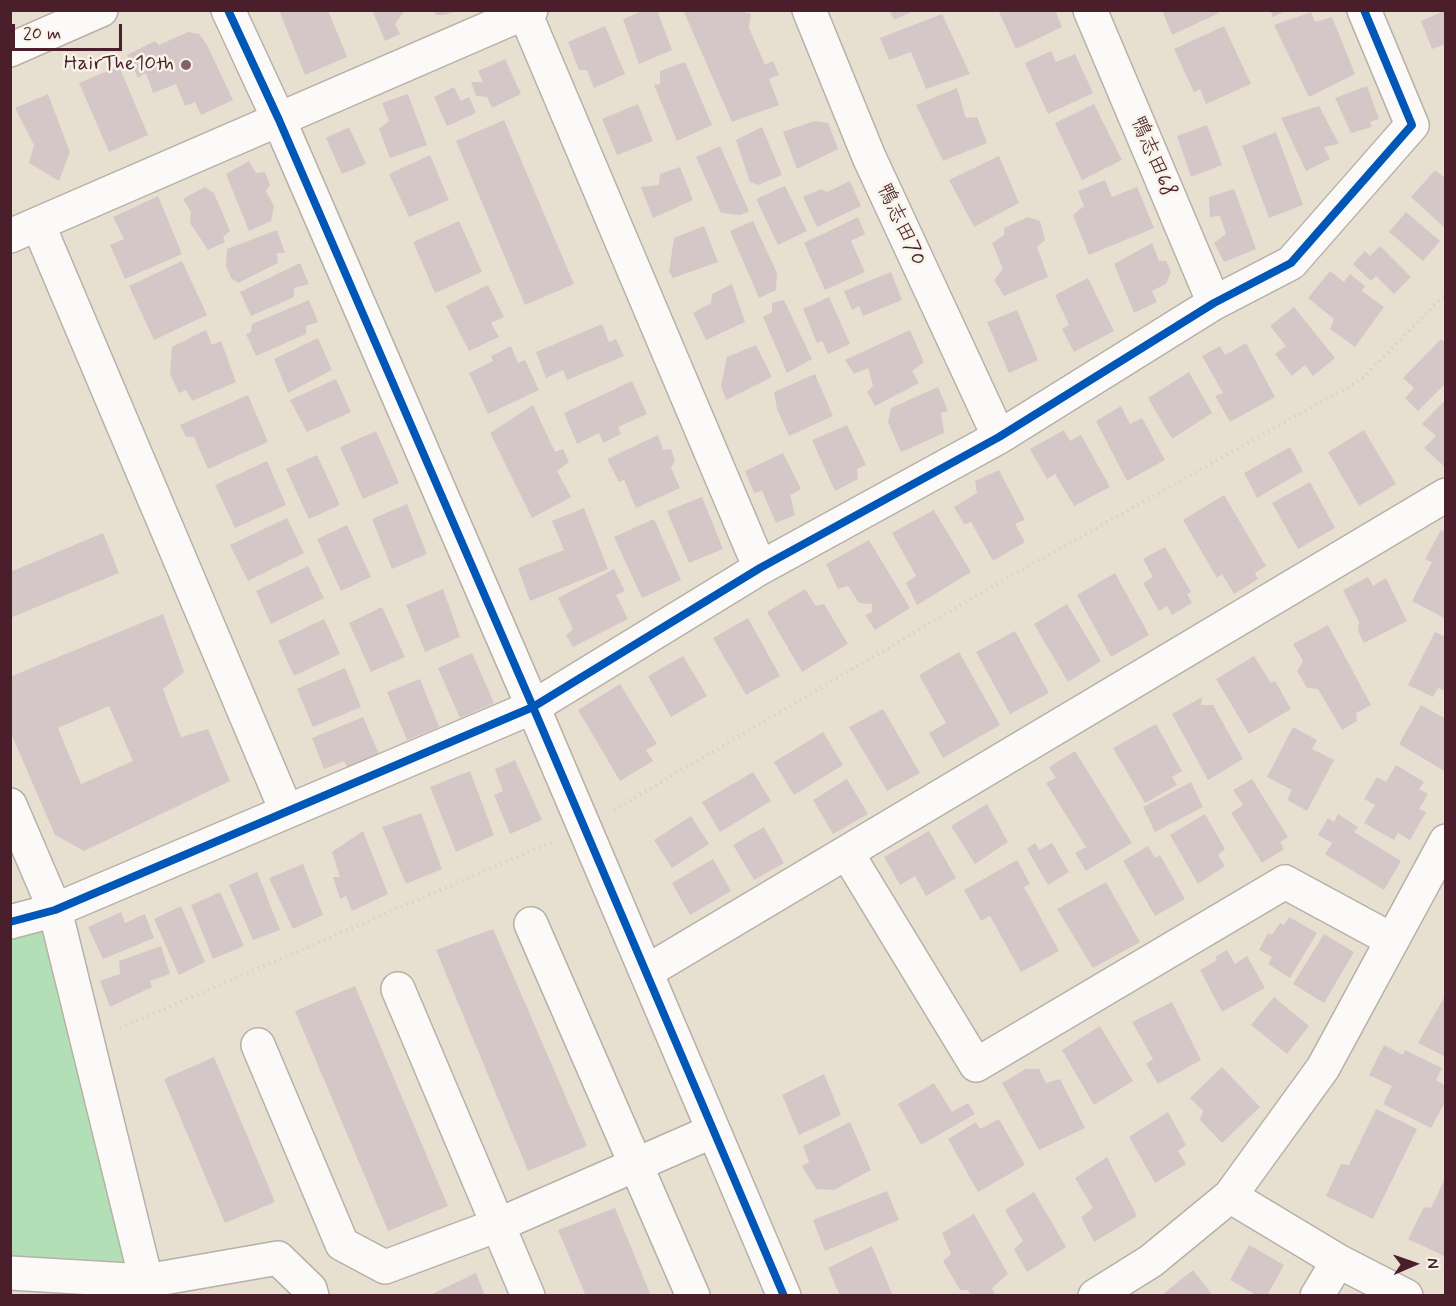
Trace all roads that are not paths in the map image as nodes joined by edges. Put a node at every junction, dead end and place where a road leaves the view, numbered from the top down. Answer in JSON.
{"nodes":[{"id":1,"x":101,"y":10,"type":"edge"},
{"id":2,"x":228,"y":10,"type":"edge"},
{"id":3,"x":809,"y":10,"type":"edge"},
{"id":4,"x":1090,"y":10,"type":"edge"},
{"id":5,"x":1364,"y":10,"type":"edge"},
{"id":6,"x":528,"y":12,"type":"edge"},
{"id":7,"x":10,"y":50,"type":"edge"},
{"id":8,"x":279,"y":120,"type":"junction"},
{"id":9,"x":24,"y":230,"type":"edge"},
{"id":10,"x":1214,"y":303,"type":"junction"},
{"id":11,"x":999,"y":437,"type":"junction"},
{"id":12,"x":1444,"y":499,"type":"edge"},
{"id":13,"x":760,"y":568,"type":"junction"},
{"id":14,"x":533,"y":707,"type":"junction"},
{"id":15,"x":10,"y":805,"type":"edge"},
{"id":16,"x":286,"y":810,"type":"junction"},
{"id":17,"x":1446,"y":841,"type":"edge"},
{"id":18,"x":848,"y":853,"type":"junction"},
{"id":19,"x":55,"y":910,"type":"junction"},
{"id":20,"x":10,"y":921,"type":"edge"},
{"id":21,"x":531,"y":924,"type":"dead end"},
{"id":22,"x":1392,"y":940,"type":"junction"},
{"id":23,"x":646,"y":972,"type":"junction"},
{"id":24,"x":398,"y":989,"type":"dead end"},
{"id":25,"x":258,"y":1045,"type":"dead end"},
{"id":26,"x":713,"y":1131,"type":"junction"},
{"id":27,"x":636,"y":1165,"type":"junction"},
{"id":28,"x":1230,"y":1196,"type":"junction"},
{"id":29,"x":498,"y":1225,"type":"junction"},
{"id":30,"x":1338,"y":1261,"type":"junction"},
{"id":31,"x":10,"y":1273,"type":"edge"},
{"id":32,"x":148,"y":1288,"type":"edge"},
{"id":33,"x":312,"y":1296,"type":"edge"},
{"id":34,"x":528,"y":1296,"type":"edge"},
{"id":35,"x":693,"y":1296,"type":"edge"},
{"id":36,"x":784,"y":1296,"type":"edge"},
{"id":37,"x":1095,"y":1296,"type":"edge"},
{"id":38,"x":1317,"y":1296,"type":"edge"},
{"id":39,"x":1406,"y":1296,"type":"edge"}],
"edges":[{"from":1,"to":7,"type":"street"},
{"from":2,"to":8,"type":"street"},
{"from":3,"to":11,"type":"street","name":"鴨志田70"},
{"from":4,"to":10,"type":"street","name":"鴨志田68"},
{"from":5,"to":10,"type":"street"},
{"from":6,"to":8,"type":"street"},
{"from":6,"to":13,"type":"street"},
{"from":8,"to":9,"type":"street"},
{"from":8,"to":14,"type":"street"},
{"from":9,"to":16,"type":"street"},
{"from":10,"to":11,"type":"street"},
{"from":11,"to":13,"type":"street"},
{"from":12,"to":18,"type":"street"},
{"from":13,"to":14,"type":"street"},
{"from":14,"to":16,"type":"street"},
{"from":14,"to":23,"type":"street"},
{"from":15,"to":19,"type":"street"},
{"from":16,"to":19,"type":"street"},
{"from":17,"to":22,"type":"street"},
{"from":18,"to":22,"type":"street"},
{"from":18,"to":23,"type":"street"},
{"from":19,"to":20,"type":"street"},
{"from":19,"to":32,"type":"street"},
{"from":21,"to":27,"type":"street"},
{"from":22,"to":28,"type":"street"},
{"from":23,"to":26,"type":"street"},
{"from":24,"to":29,"type":"street"},
{"from":25,"to":29,"type":"street"},
{"from":26,"to":27,"type":"street"},
{"from":26,"to":36,"type":"street"},
{"from":27,"to":29,"type":"street"},
{"from":27,"to":35,"type":"street"},
{"from":28,"to":30,"type":"street"},
{"from":28,"to":37,"type":"street"},
{"from":29,"to":34,"type":"street"},
{"from":30,"to":38,"type":"street"},
{"from":30,"to":39,"type":"street"},
{"from":31,"to":32,"type":"street"},
{"from":32,"to":33,"type":"street"}]}
